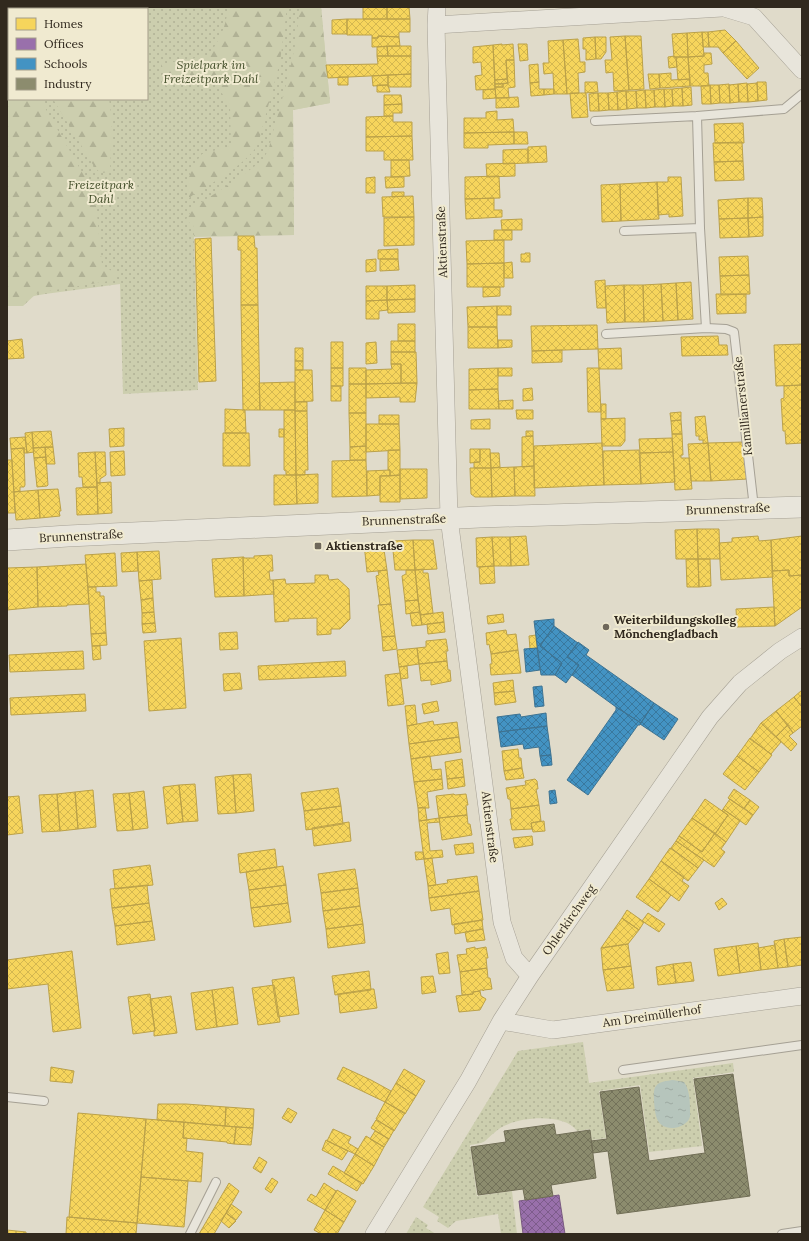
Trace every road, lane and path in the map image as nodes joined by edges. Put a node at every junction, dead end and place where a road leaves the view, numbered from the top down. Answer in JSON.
{"nodes":[{"id":1,"x":436,"y":7,"type":"edge"},
{"id":2,"x":721,"y":7,"type":"edge"},
{"id":3,"x":436,"y":25,"type":"junction"},
{"id":4,"x":802,"y":70,"type":"edge"},
{"id":5,"x":802,"y":94,"type":"edge"},
{"id":6,"x":697,"y":116,"type":"junction"},
{"id":7,"x":595,"y":121,"type":"dead end"},
{"id":8,"x":700,"y":228,"type":"junction"},
{"id":9,"x":624,"y":231,"type":"dead end"},
{"id":10,"x":706,"y":328,"type":"junction"},
{"id":11,"x":606,"y":334,"type":"dead end"},
{"id":12,"x":802,"y":507,"type":"edge"},
{"id":13,"x":754,"y":508,"type":"junction"},
{"id":14,"x":449,"y":518,"type":"junction"},
{"id":15,"x":7,"y":540,"type":"edge"},
{"id":16,"x":802,"y":638,"type":"edge"},
{"id":17,"x":530,"y":976,"type":"junction"},
{"id":18,"x":802,"y":996,"type":"edge"},
{"id":19,"x":502,"y":1021,"type":"junction"},
{"id":20,"x":802,"y":1045,"type":"edge"},
{"id":21,"x":623,"y":1070,"type":"dead end"},
{"id":22,"x":7,"y":1097,"type":"edge"},
{"id":23,"x":44,"y":1101,"type":"dead end"},
{"id":24,"x":216,"y":1182,"type":"dead end"},
{"id":25,"x":802,"y":1231,"type":"edge"},
{"id":26,"x":190,"y":1234,"type":"edge"},
{"id":27,"x":374,"y":1234,"type":"edge"},
{"id":28,"x":782,"y":1234,"type":"edge"}],
"edges":[{"from":1,"to":3,"type":"street","name":"Aktienstraße"},
{"from":2,"to":3,"type":"street"},
{"from":2,"to":4,"type":"street"},
{"from":3,"to":14,"type":"street","name":"Aktienstraße"},
{"from":5,"to":6,"type":"lane"},
{"from":6,"to":7,"type":"lane"},
{"from":6,"to":8,"type":"lane"},
{"from":8,"to":9,"type":"lane"},
{"from":8,"to":10,"type":"lane"},
{"from":10,"to":11,"type":"lane","name":"Kamillianerstraße"},
{"from":10,"to":13,"type":"lane","name":"Kamillianerstraße"},
{"from":12,"to":13,"type":"street","name":"Brunnenstraße"},
{"from":13,"to":14,"type":"street","name":"Brunnenstraße"},
{"from":14,"to":15,"type":"street","name":"Brunnenstraße"},
{"from":14,"to":17,"type":"street","name":"Aktienstraße"},
{"from":16,"to":17,"type":"street","name":"Ohlerkirchweg"},
{"from":17,"to":19,"type":"street","name":"Ohlerkirchweg"},
{"from":18,"to":19,"type":"street","name":"Am Dreimüllerhof"},
{"from":19,"to":27,"type":"street","name":"Ohlerkirchweg"},
{"from":20,"to":21,"type":"lane"},
{"from":22,"to":23,"type":"lane"},
{"from":24,"to":26,"type":"lane"},
{"from":25,"to":28,"type":"lane"}]}
